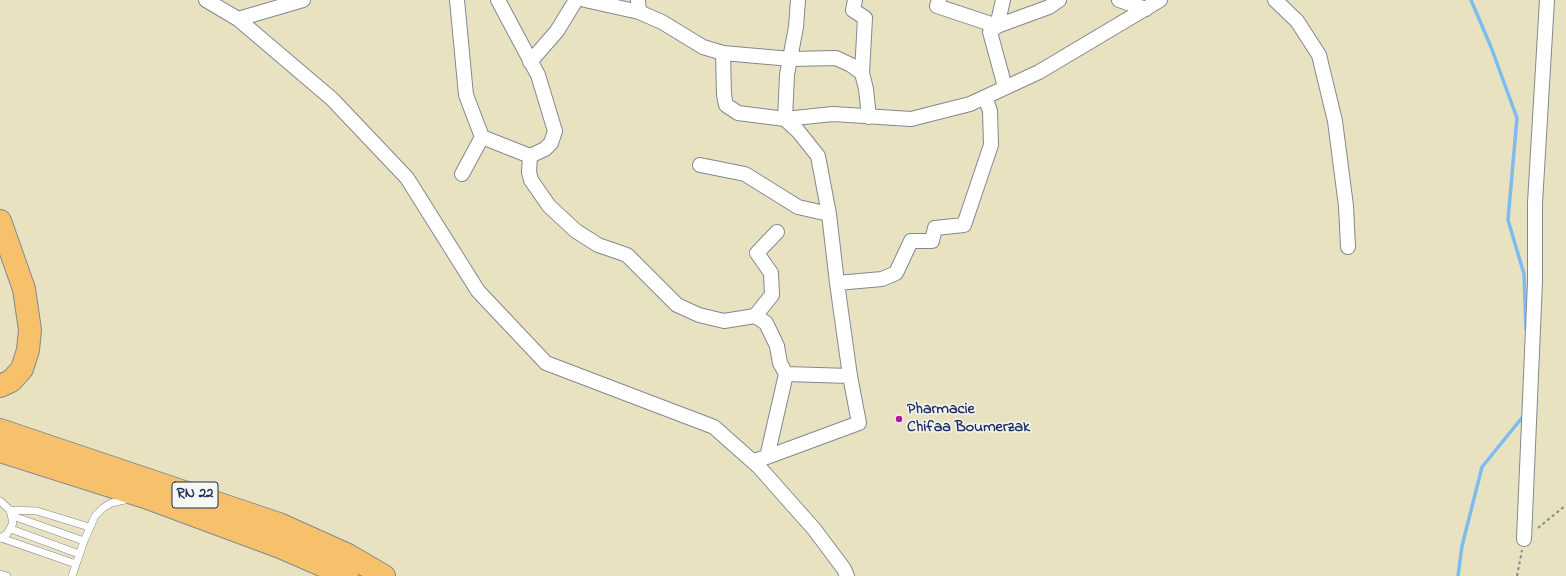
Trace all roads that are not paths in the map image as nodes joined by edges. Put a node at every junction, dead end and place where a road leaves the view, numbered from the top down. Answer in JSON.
{"nodes":[{"id":1,"x":206,"y":0,"type":"edge"},
{"id":2,"x":303,"y":0,"type":"edge"},
{"id":3,"x":457,"y":0,"type":"edge"},
{"id":4,"x":498,"y":0,"type":"edge"},
{"id":5,"x":576,"y":0,"type":"edge"},
{"id":6,"x":585,"y":0,"type":"edge"},
{"id":7,"x":798,"y":0,"type":"edge"},
{"id":8,"x":855,"y":0,"type":"edge"},
{"id":9,"x":939,"y":0,"type":"edge"},
{"id":10,"x":1003,"y":0,"type":"edge"},
{"id":11,"x":1059,"y":0,"type":"edge"},
{"id":12,"x":1118,"y":0,"type":"edge"},
{"id":13,"x":1160,"y":0,"type":"edge"},
{"id":14,"x":1275,"y":0,"type":"edge"},
{"id":15,"x":1547,"y":0,"type":"edge"},
{"id":16,"x":639,"y":6,"type":"edge"},
{"id":17,"x":1146,"y":9,"type":"junction"},
{"id":18,"x":238,"y":19,"type":"junction"},
{"id":19,"x":997,"y":26,"type":"junction"},
{"id":20,"x":723,"y":53,"type":"junction"},
{"id":21,"x":791,"y":59,"type":"junction"},
{"id":22,"x":530,"y":62,"type":"junction"},
{"id":23,"x":862,"y":73,"type":"junction"},
{"id":24,"x":1005,"y":87,"type":"junction"},
{"id":25,"x":984,"y":97,"type":"junction"},
{"id":26,"x":869,"y":117,"type":"junction"},
{"id":27,"x":786,"y":119,"type":"junction"},
{"id":28,"x":482,"y":137,"type":"junction"},
{"id":29,"x":530,"y":156,"type":"junction"},
{"id":30,"x":700,"y":165,"type":"dead end"},
{"id":31,"x":462,"y":174,"type":"dead end"},
{"id":32,"x":829,"y":214,"type":"junction"},
{"id":33,"x":0,"y":220,"type":"edge"},
{"id":34,"x":777,"y":232,"type":"dead end"},
{"id":35,"x":1348,"y":247,"type":"dead end"},
{"id":36,"x":837,"y":283,"type":"junction"},
{"id":37,"x":755,"y":316,"type":"junction"},
{"id":38,"x":786,"y":374,"type":"junction"},
{"id":39,"x":850,"y":376,"type":"junction"},
{"id":40,"x":0,"y":386,"type":"edge"},
{"id":41,"x":0,"y":430,"type":"edge"},
{"id":42,"x":0,"y":451,"type":"edge"},
{"id":43,"x":767,"y":457,"type":"junction"},
{"id":44,"x":753,"y":461,"type":"junction"},
{"id":45,"x":145,"y":497,"type":"junction"},
{"id":46,"x":0,"y":501,"type":"edge"},
{"id":47,"x":11,"y":513,"type":"junction"},
{"id":48,"x":89,"y":527,"type":"junction"},
{"id":49,"x":11,"y":529,"type":"junction"},
{"id":50,"x":1,"y":538,"type":"edge"},
{"id":51,"x":1524,"y":539,"type":"road end"},
{"id":52,"x":84,"y":541,"type":"junction"},
{"id":53,"x":79,"y":554,"type":"junction"},
{"id":54,"x":76,"y":564,"type":"junction"},
{"id":55,"x":0,"y":574,"type":"edge"},
{"id":56,"x":7,"y":576,"type":"edge"},
{"id":57,"x":72,"y":576,"type":"edge"},
{"id":58,"x":347,"y":576,"type":"edge"},
{"id":59,"x":384,"y":576,"type":"edge"},
{"id":60,"x":847,"y":576,"type":"edge"}],
"edges":[{"from":1,"to":18,"type":"street"},
{"from":2,"to":18,"type":"street"},
{"from":3,"to":28,"type":"street"},
{"from":4,"to":22,"type":"street"},
{"from":5,"to":22,"type":"street"},
{"from":6,"to":16,"type":"street"},
{"from":7,"to":21,"type":"street"},
{"from":8,"to":23,"type":"street"},
{"from":9,"to":19,"type":"street"},
{"from":10,"to":19,"type":"street"},
{"from":11,"to":19,"type":"street"},
{"from":12,"to":17,"type":"street"},
{"from":13,"to":17,"type":"street"},
{"from":14,"to":35,"type":"street"},
{"from":15,"to":51,"type":"street"},
{"from":16,"to":20,"type":"street"},
{"from":17,"to":24,"type":"street"},
{"from":18,"to":44,"type":"street"},
{"from":19,"to":24,"type":"street"},
{"from":20,"to":21,"type":"street"},
{"from":20,"to":27,"type":"street"},
{"from":21,"to":23,"type":"street"},
{"from":21,"to":27,"type":"street"},
{"from":22,"to":29,"type":"street"},
{"from":23,"to":26,"type":"street"},
{"from":24,"to":25,"type":"street"},
{"from":25,"to":26,"type":"street"},
{"from":25,"to":36,"type":"street"},
{"from":26,"to":27,"type":"street"},
{"from":27,"to":32,"type":"street"},
{"from":28,"to":29,"type":"street"},
{"from":28,"to":31,"type":"street"},
{"from":29,"to":37,"type":"street"},
{"from":30,"to":32,"type":"street"},
{"from":32,"to":36,"type":"street"},
{"from":33,"to":40,"type":"highway"},
{"from":34,"to":37,"type":"street"},
{"from":36,"to":39,"type":"street"},
{"from":37,"to":38,"type":"street"},
{"from":38,"to":39,"type":"street"},
{"from":38,"to":43,"type":"street"},
{"from":39,"to":43,"type":"street"},
{"from":41,"to":59,"type":"highway","number":"RN 22"},
{"from":42,"to":45,"type":"highway","number":"RN 22"},
{"from":43,"to":44,"type":"street"},
{"from":44,"to":60,"type":"street"},
{"from":45,"to":48,"type":"lane"},
{"from":45,"to":58,"type":"highway","number":"RN 22"},
{"from":46,"to":47,"type":"lane"},
{"from":47,"to":48,"type":"lane"},
{"from":47,"to":49,"type":"lane"},
{"from":47,"to":52,"type":"lane"},
{"from":48,"to":52,"type":"lane"},
{"from":49,"to":50,"type":"lane"},
{"from":49,"to":53,"type":"lane"},
{"from":50,"to":54,"type":"lane"},
{"from":52,"to":53,"type":"lane"},
{"from":53,"to":54,"type":"lane"},
{"from":54,"to":57,"type":"lane"},
{"from":55,"to":56,"type":"lane"}]}
